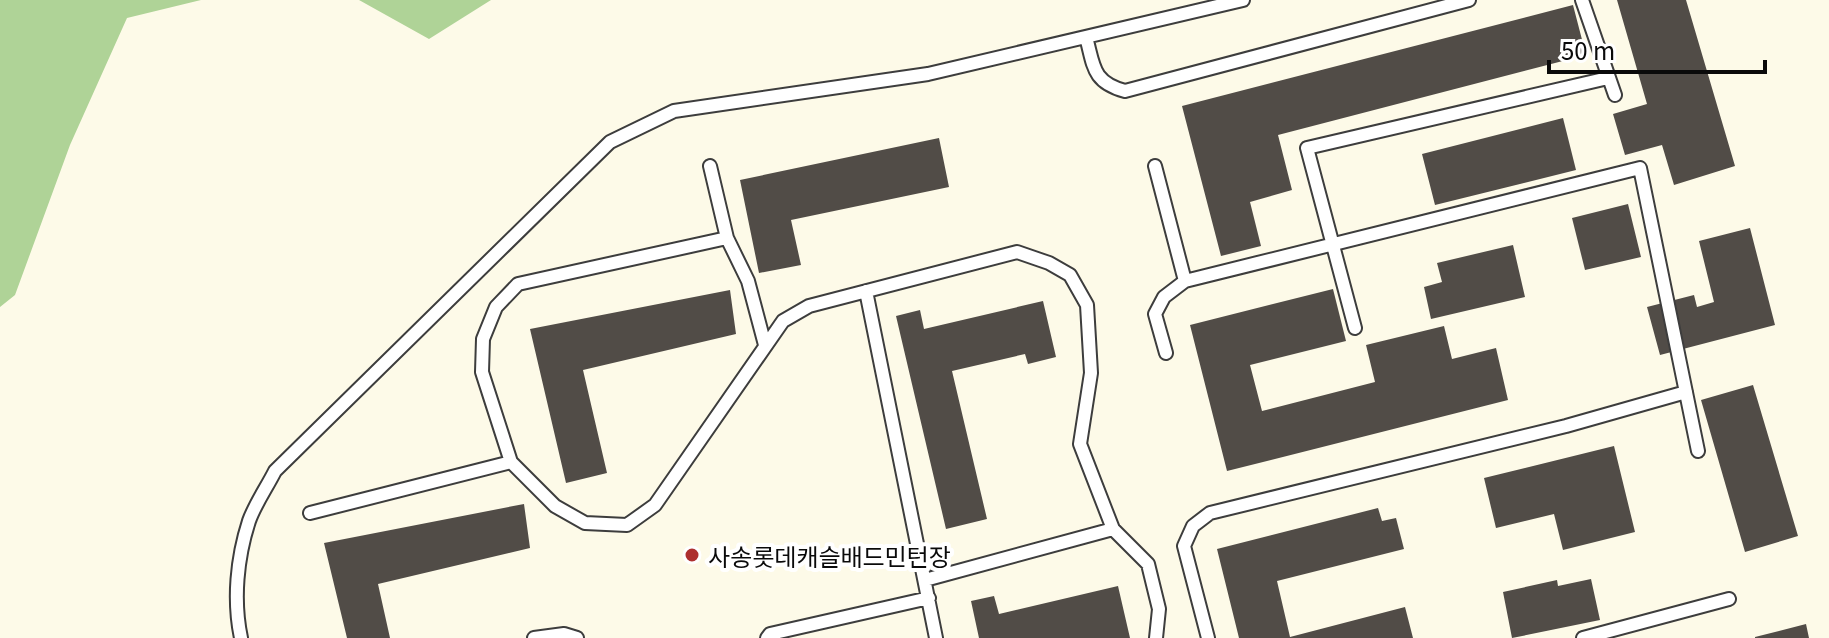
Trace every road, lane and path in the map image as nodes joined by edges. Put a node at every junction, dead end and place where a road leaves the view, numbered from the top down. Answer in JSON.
{"nodes":[{"id":1,"x":1243,"y":0,"type":"edge"},
{"id":2,"x":1469,"y":0,"type":"edge"},
{"id":3,"x":1582,"y":0,"type":"edge"},
{"id":4,"x":1086,"y":37,"type":"junction"},
{"id":5,"x":1608,"y":78,"type":"junction"},
{"id":6,"x":1615,"y":95,"type":"dead end"},
{"id":7,"x":710,"y":166,"type":"dead end"},
{"id":8,"x":1155,"y":166,"type":"dead end"},
{"id":9,"x":727,"y":238,"type":"junction"},
{"id":10,"x":1333,"y":244,"type":"junction"},
{"id":11,"x":1185,"y":281,"type":"junction"},
{"id":12,"x":866,"y":291,"type":"junction"},
{"id":13,"x":1355,"y":328,"type":"dead end"},
{"id":14,"x":765,"y":345,"type":"junction"},
{"id":15,"x":1166,"y":353,"type":"dead end"},
{"id":16,"x":1686,"y":392,"type":"junction"},
{"id":17,"x":1698,"y":451,"type":"dead end"},
{"id":18,"x":511,"y":462,"type":"junction"},
{"id":19,"x":310,"y":513,"type":"dead end"},
{"id":20,"x":1113,"y":529,"type":"junction"},
{"id":21,"x":925,"y":580,"type":"junction"},
{"id":22,"x":929,"y":598,"type":"junction"},
{"id":23,"x":1729,"y":599,"type":"dead end"},
{"id":24,"x":241,"y":638,"type":"edge"},
{"id":25,"x":534,"y":638,"type":"edge"},
{"id":26,"x":577,"y":638,"type":"edge"},
{"id":27,"x":767,"y":638,"type":"edge"},
{"id":28,"x":936,"y":638,"type":"edge"},
{"id":29,"x":1156,"y":638,"type":"edge"},
{"id":30,"x":1208,"y":638,"type":"edge"},
{"id":31,"x":1583,"y":638,"type":"edge"}],
"edges":[{"from":1,"to":4,"type":"lane"},
{"from":2,"to":4,"type":"lane"},
{"from":3,"to":5,"type":"lane"},
{"from":4,"to":24,"type":"lane"},
{"from":5,"to":6,"type":"lane"},
{"from":5,"to":10,"type":"lane"},
{"from":7,"to":9,"type":"lane"},
{"from":8,"to":11,"type":"lane"},
{"from":9,"to":14,"type":"lane"},
{"from":9,"to":18,"type":"lane"},
{"from":10,"to":11,"type":"lane"},
{"from":10,"to":13,"type":"lane"},
{"from":10,"to":16,"type":"lane"},
{"from":11,"to":15,"type":"lane"},
{"from":12,"to":14,"type":"lane"},
{"from":12,"to":20,"type":"lane"},
{"from":12,"to":21,"type":"lane"},
{"from":14,"to":18,"type":"lane"},
{"from":16,"to":17,"type":"lane"},
{"from":16,"to":30,"type":"lane"},
{"from":18,"to":19,"type":"lane"},
{"from":20,"to":21,"type":"lane"},
{"from":20,"to":29,"type":"lane"},
{"from":21,"to":22,"type":"lane"},
{"from":22,"to":27,"type":"lane"},
{"from":22,"to":28,"type":"lane"},
{"from":23,"to":31,"type":"lane"},
{"from":25,"to":26,"type":"lane"}]}
